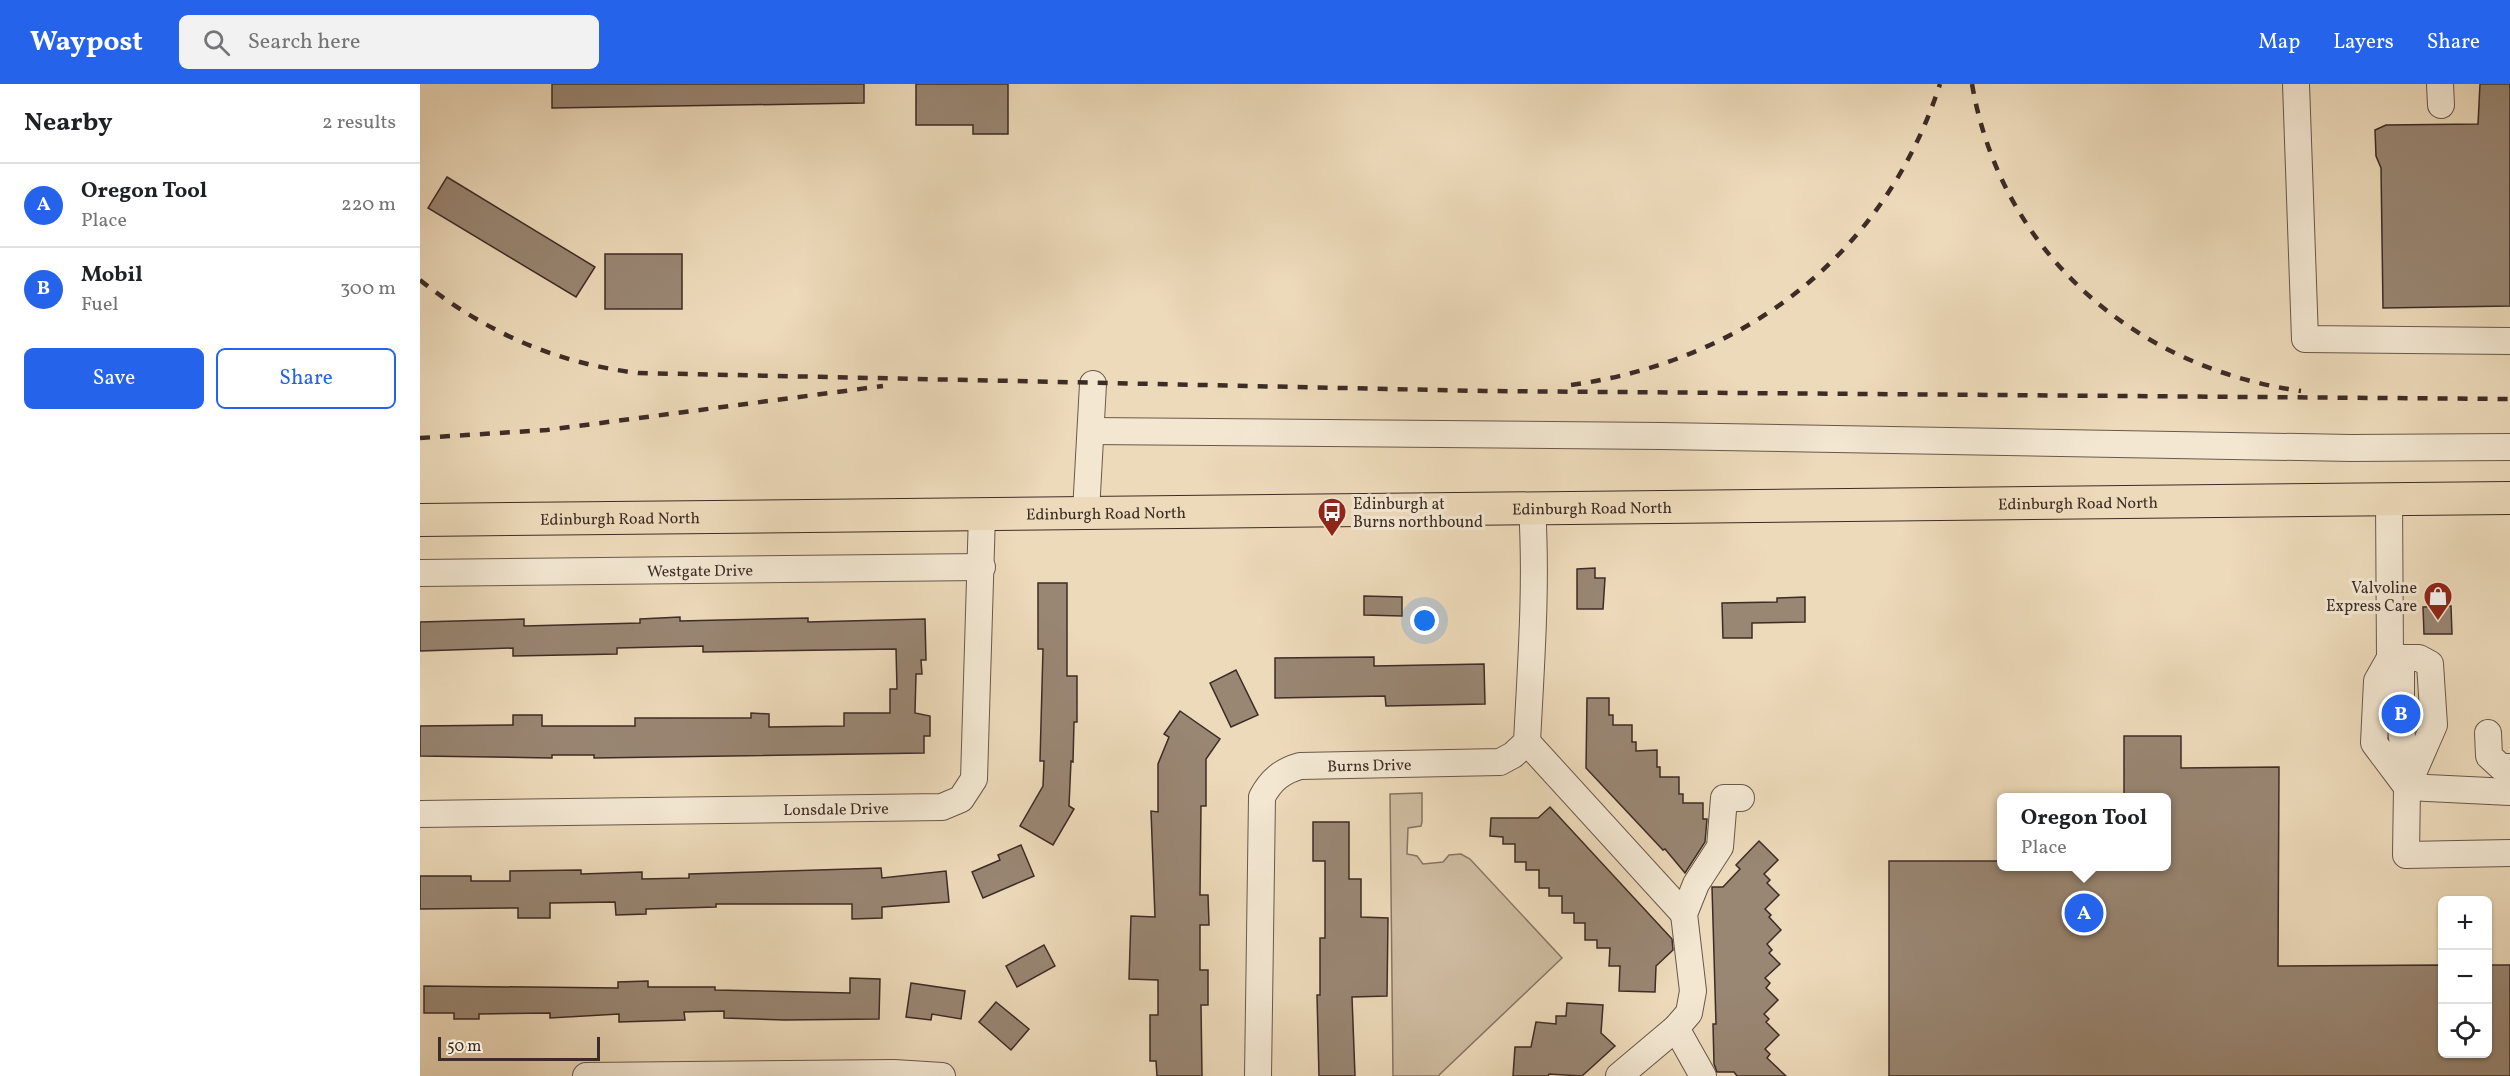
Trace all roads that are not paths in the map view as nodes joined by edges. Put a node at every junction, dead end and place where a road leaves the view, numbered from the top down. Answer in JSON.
{"nodes":[{"id":1,"x":2296,"y":84,"type":"edge"},
{"id":2,"x":2510,"y":341,"type":"edge"},
{"id":3,"x":1093,"y":384,"type":"dead end"},
{"id":4,"x":1091,"y":431,"type":"junction"},
{"id":5,"x":2510,"y":447,"type":"edge"},
{"id":6,"x":2510,"y":498,"type":"edge"},
{"id":7,"x":2389,"y":499,"type":"junction"},
{"id":8,"x":1532,"y":507,"type":"junction"},
{"id":9,"x":1086,"y":512,"type":"junction"},
{"id":10,"x":982,"y":514,"type":"junction"},
{"id":11,"x":420,"y":520,"type":"edge"},
{"id":12,"x":982,"y":567,"type":"junction"},
{"id":13,"x":420,"y":573,"type":"edge"},
{"id":14,"x":2395,"y":658,"type":"junction"},
{"id":15,"x":2488,"y":734,"type":"dead end"},
{"id":16,"x":1527,"y":742,"type":"junction"},
{"id":17,"x":2510,"y":767,"type":"edge"},
{"id":18,"x":2408,"y":787,"type":"junction"},
{"id":19,"x":2510,"y":792,"type":"edge"},
{"id":20,"x":1741,"y":798,"type":"dead end"},
{"id":21,"x":420,"y":814,"type":"edge"},
{"id":22,"x":2510,"y":853,"type":"edge"},
{"id":23,"x":1684,"y":914,"type":"junction"},
{"id":24,"x":1676,"y":1028,"type":"junction"},
{"id":25,"x":586,"y":1076,"type":"edge"},
{"id":26,"x":942,"y":1076,"type":"edge"},
{"id":27,"x":1258,"y":1076,"type":"edge"},
{"id":28,"x":1619,"y":1076,"type":"edge"},
{"id":29,"x":1703,"y":1076,"type":"edge"}],
"edges":[{"from":1,"to":2,"type":"street"},
{"from":3,"to":4,"type":"street"},
{"from":4,"to":5,"type":"street"},
{"from":4,"to":9,"type":"street"},
{"from":6,"to":7,"type":"main road","name":"Edinburgh Road North"},
{"from":7,"to":8,"type":"main road","name":"Edinburgh Road North"},
{"from":7,"to":14,"type":"street"},
{"from":8,"to":9,"type":"main road","name":"Edinburgh Road North"},
{"from":8,"to":16,"type":"street"},
{"from":9,"to":10,"type":"main road","name":"Edinburgh Road North"},
{"from":10,"to":11,"type":"main road","name":"Edinburgh Road North"},
{"from":10,"to":12,"type":"street","name":"Lonsdale Drive"},
{"from":12,"to":13,"type":"street","name":"Westgate Drive"},
{"from":12,"to":21,"type":"street","name":"Lonsdale Drive"},
{"from":14,"to":18,"type":"street"},
{"from":14,"to":18,"type":"street"},
{"from":14,"to":18,"type":"street"},
{"from":15,"to":17,"type":"street"},
{"from":16,"to":23,"type":"street"},
{"from":16,"to":27,"type":"street","name":"Burns Drive"},
{"from":18,"to":19,"type":"street"},
{"from":18,"to":22,"type":"street"},
{"from":20,"to":23,"type":"street"},
{"from":23,"to":24,"type":"street"},
{"from":24,"to":28,"type":"street"},
{"from":24,"to":29,"type":"street"},
{"from":25,"to":26,"type":"street"}]}
